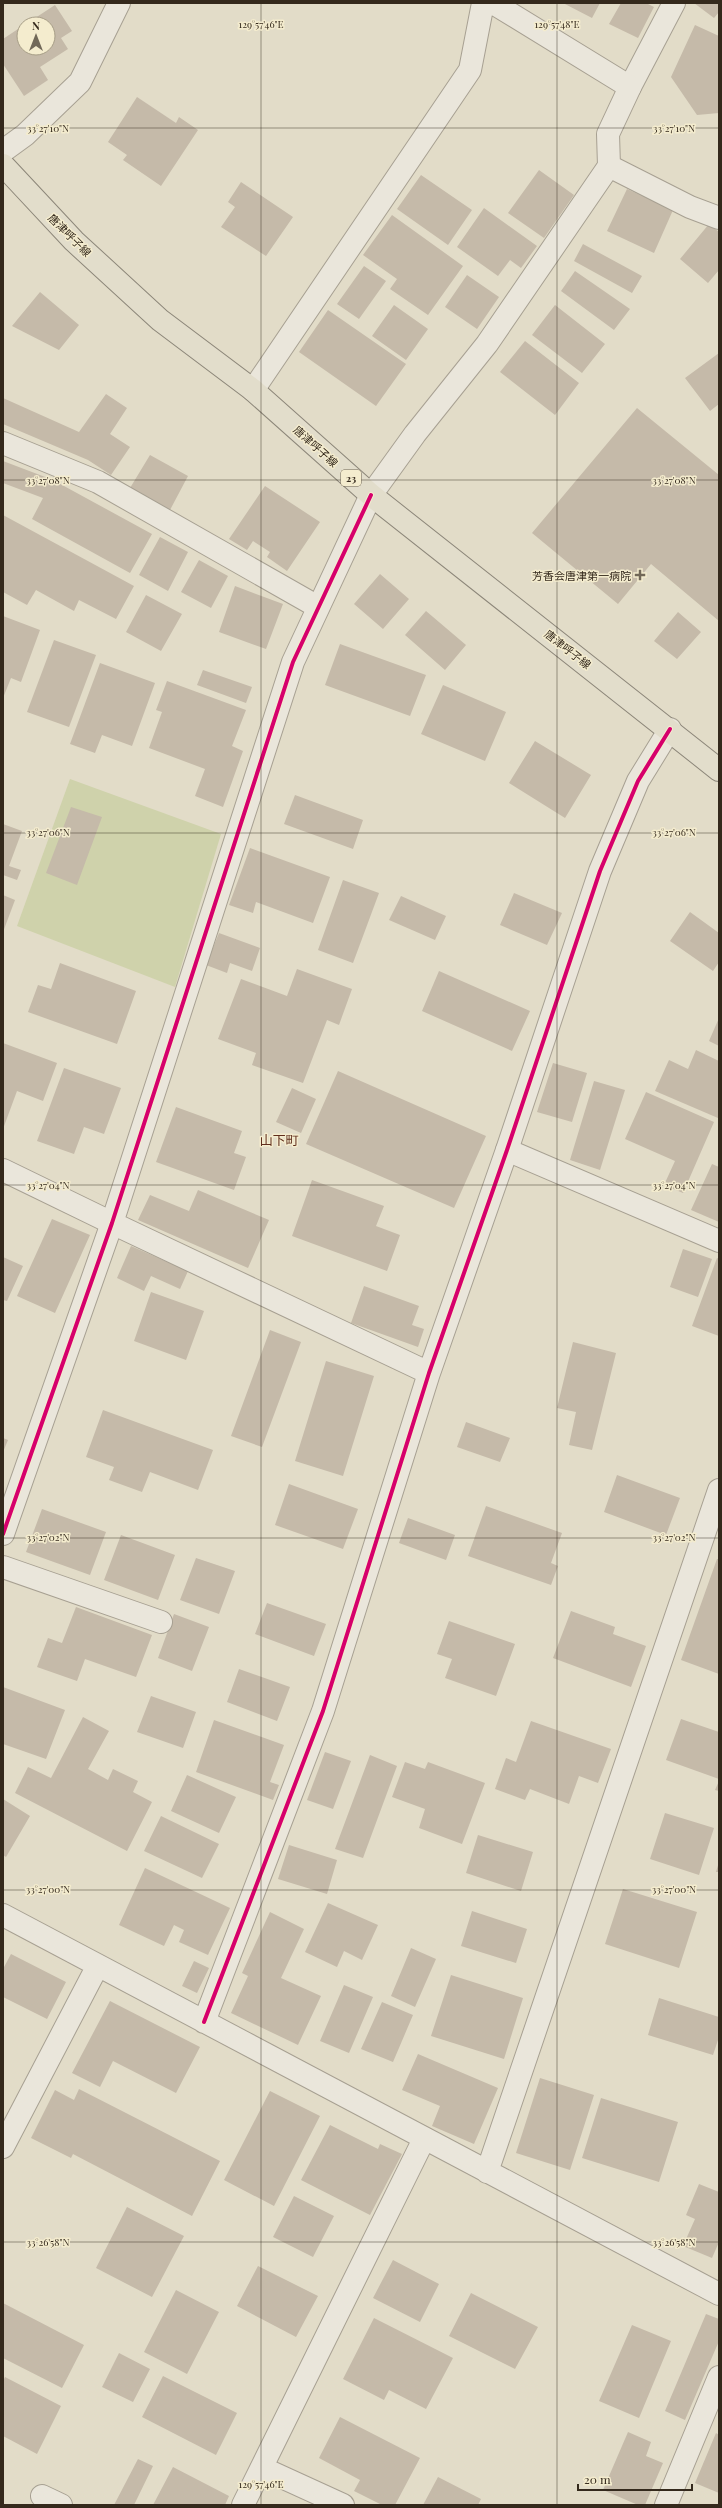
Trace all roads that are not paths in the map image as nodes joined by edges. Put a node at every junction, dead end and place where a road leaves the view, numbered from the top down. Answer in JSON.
{"nodes":[{"id":1,"x":119,"y":3,"type":"edge"},
{"id":2,"x":484,"y":3,"type":"edge"},
{"id":3,"x":493,"y":3,"type":"edge"},
{"id":4,"x":674,"y":3,"type":"edge"},
{"id":5,"x":630,"y":87,"type":"junction"},
{"id":6,"x":3,"y":151,"type":"edge"},
{"id":7,"x":3,"y":165,"type":"edge"},
{"id":8,"x":609,"y":166,"type":"junction"},
{"id":9,"x":719,"y":218,"type":"edge"},
{"id":10,"x":253,"y":390,"type":"junction"},
{"id":11,"x":3,"y":443,"type":"edge"},
{"id":12,"x":371,"y":495,"type":"junction"},
{"id":13,"x":318,"y":607,"type":"junction"},
{"id":14,"x":670,"y":729,"type":"junction"},
{"id":15,"x":719,"y":770,"type":"edge"},
{"id":16,"x":507,"y":1150,"type":"junction"},
{"id":17,"x":3,"y":1170,"type":"edge"},
{"id":18,"x":112,"y":1223,"type":"junction"},
{"id":19,"x":719,"y":1241,"type":"edge"},
{"id":20,"x":429,"y":1373,"type":"junction"},
{"id":21,"x":719,"y":1490,"type":"edge"},
{"id":22,"x":3,"y":1534,"type":"edge"},
{"id":23,"x":3,"y":1567,"type":"edge"},
{"id":24,"x":161,"y":1622,"type":"dead end"},
{"id":25,"x":3,"y":1915,"type":"edge"},
{"id":26,"x":98,"y":1967,"type":"junction"},
{"id":27,"x":204,"y":2022,"type":"junction"},
{"id":28,"x":424,"y":2138,"type":"junction"},
{"id":29,"x":3,"y":2147,"type":"edge"},
{"id":30,"x":487,"y":2172,"type":"junction"},
{"id":31,"x":719,"y":2294,"type":"edge"},
{"id":32,"x":719,"y":2377,"type":"edge"},
{"id":33,"x":262,"y":2468,"type":"junction"},
{"id":34,"x":243,"y":2505,"type":"edge"},
{"id":35,"x":343,"y":2505,"type":"edge"},
{"id":36,"x":666,"y":2505,"type":"edge"}],
"edges":[{"from":1,"to":6,"type":"street"},
{"from":2,"to":10,"type":"street"},
{"from":3,"to":5,"type":"street"},
{"from":4,"to":5,"type":"street"},
{"from":5,"to":8,"type":"street"},
{"from":7,"to":10,"type":"main road","name":"唐津呼子線","number":"23"},
{"from":8,"to":9,"type":"street"},
{"from":8,"to":12,"type":"street"},
{"from":10,"to":12,"type":"main road","name":"唐津呼子線","number":"23"},
{"from":11,"to":13,"type":"street"},
{"from":12,"to":13,"type":"street"},
{"from":12,"to":14,"type":"main road","name":"唐津呼子線","number":"23"},
{"from":13,"to":18,"type":"street"},
{"from":14,"to":15,"type":"main road","name":"唐津呼子線","number":"23"},
{"from":14,"to":16,"type":"street"},
{"from":16,"to":19,"type":"street"},
{"from":16,"to":20,"type":"street"},
{"from":17,"to":18,"type":"street"},
{"from":18,"to":20,"type":"street"},
{"from":18,"to":22,"type":"street"},
{"from":20,"to":27,"type":"street"},
{"from":21,"to":30,"type":"street"},
{"from":23,"to":24,"type":"street"},
{"from":25,"to":26,"type":"street"},
{"from":26,"to":27,"type":"street"},
{"from":26,"to":29,"type":"street"},
{"from":27,"to":28,"type":"street"},
{"from":28,"to":30,"type":"street"},
{"from":28,"to":33,"type":"street"},
{"from":30,"to":31,"type":"street"},
{"from":32,"to":36,"type":"street"},
{"from":33,"to":34,"type":"street"},
{"from":33,"to":35,"type":"street"}]}
